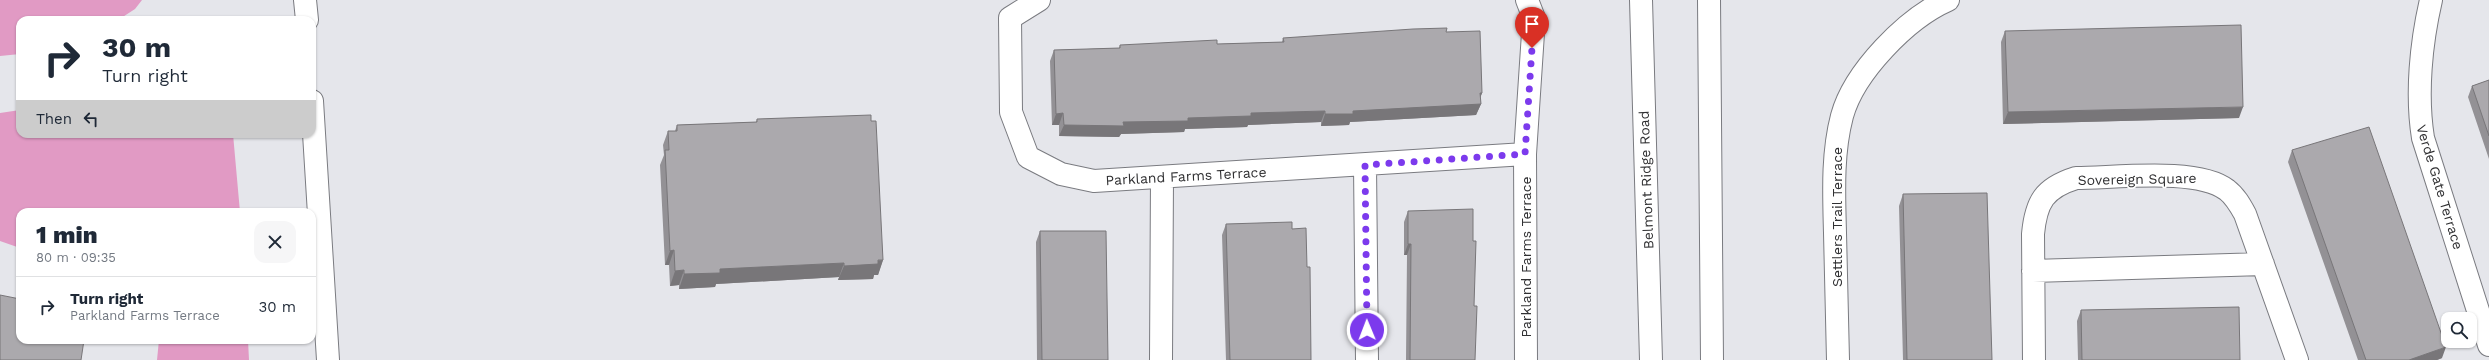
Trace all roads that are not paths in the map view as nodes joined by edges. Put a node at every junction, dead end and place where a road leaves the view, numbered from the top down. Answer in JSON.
{"nodes":[{"id":1,"x":305,"y":0,"type":"edge"},
{"id":2,"x":1039,"y":0,"type":"edge"},
{"id":3,"x":1527,"y":0,"type":"edge"},
{"id":4,"x":1641,"y":0,"type":"edge"},
{"id":5,"x":1709,"y":0,"type":"edge"},
{"id":6,"x":1948,"y":0,"type":"edge"},
{"id":7,"x":2431,"y":0,"type":"edge"},
{"id":8,"x":307,"y":16,"type":"edge"},
{"id":9,"x":314,"y":138,"type":"edge"},
{"id":10,"x":1525,"y":154,"type":"junction"},
{"id":11,"x":1365,"y":165,"type":"junction"},
{"id":12,"x":1162,"y":178,"type":"junction"},
{"id":13,"x":2263,"y":264,"type":"junction"},
{"id":14,"x":2033,"y":272,"type":"junction"},
{"id":15,"x":2489,"y":345,"type":"edge"},
{"id":16,"x":328,"y":360,"type":"edge"},
{"id":17,"x":1161,"y":360,"type":"edge"},
{"id":18,"x":1367,"y":360,"type":"edge"},
{"id":19,"x":1526,"y":360,"type":"edge"},
{"id":20,"x":1651,"y":360,"type":"edge"},
{"id":21,"x":1712,"y":360,"type":"edge"},
{"id":22,"x":1838,"y":360,"type":"edge"},
{"id":23,"x":2034,"y":360,"type":"edge"},
{"id":24,"x":2297,"y":360,"type":"edge"}],
"edges":[{"from":1,"to":8,"type":"street"},
{"from":2,"to":12,"type":"street","name":"Parkland Farms Terrace"},
{"from":3,"to":10,"type":"street","name":"Parkland Farms Terrace"},
{"from":4,"to":20,"type":"street","name":"Belmont Ridge Road"},
{"from":5,"to":21,"type":"street"},
{"from":6,"to":22,"type":"street","name":"Settlers Trail Terrace"},
{"from":7,"to":15,"type":"street","name":"Verde Gate Terrace"},
{"from":9,"to":16,"type":"street"},
{"from":10,"to":11,"type":"street","name":"Parkland Farms Terrace"},
{"from":10,"to":19,"type":"street","name":"Parkland Farms Terrace"},
{"from":11,"to":12,"type":"street","name":"Parkland Farms Terrace"},
{"from":11,"to":18,"type":"street"},
{"from":12,"to":17,"type":"street"},
{"from":13,"to":14,"type":"street"},
{"from":13,"to":14,"type":"street","name":"Sovereign Square"},
{"from":13,"to":24,"type":"street","name":"Sovereign Square"},
{"from":14,"to":23,"type":"street","name":"Sovereign Square"}]}
